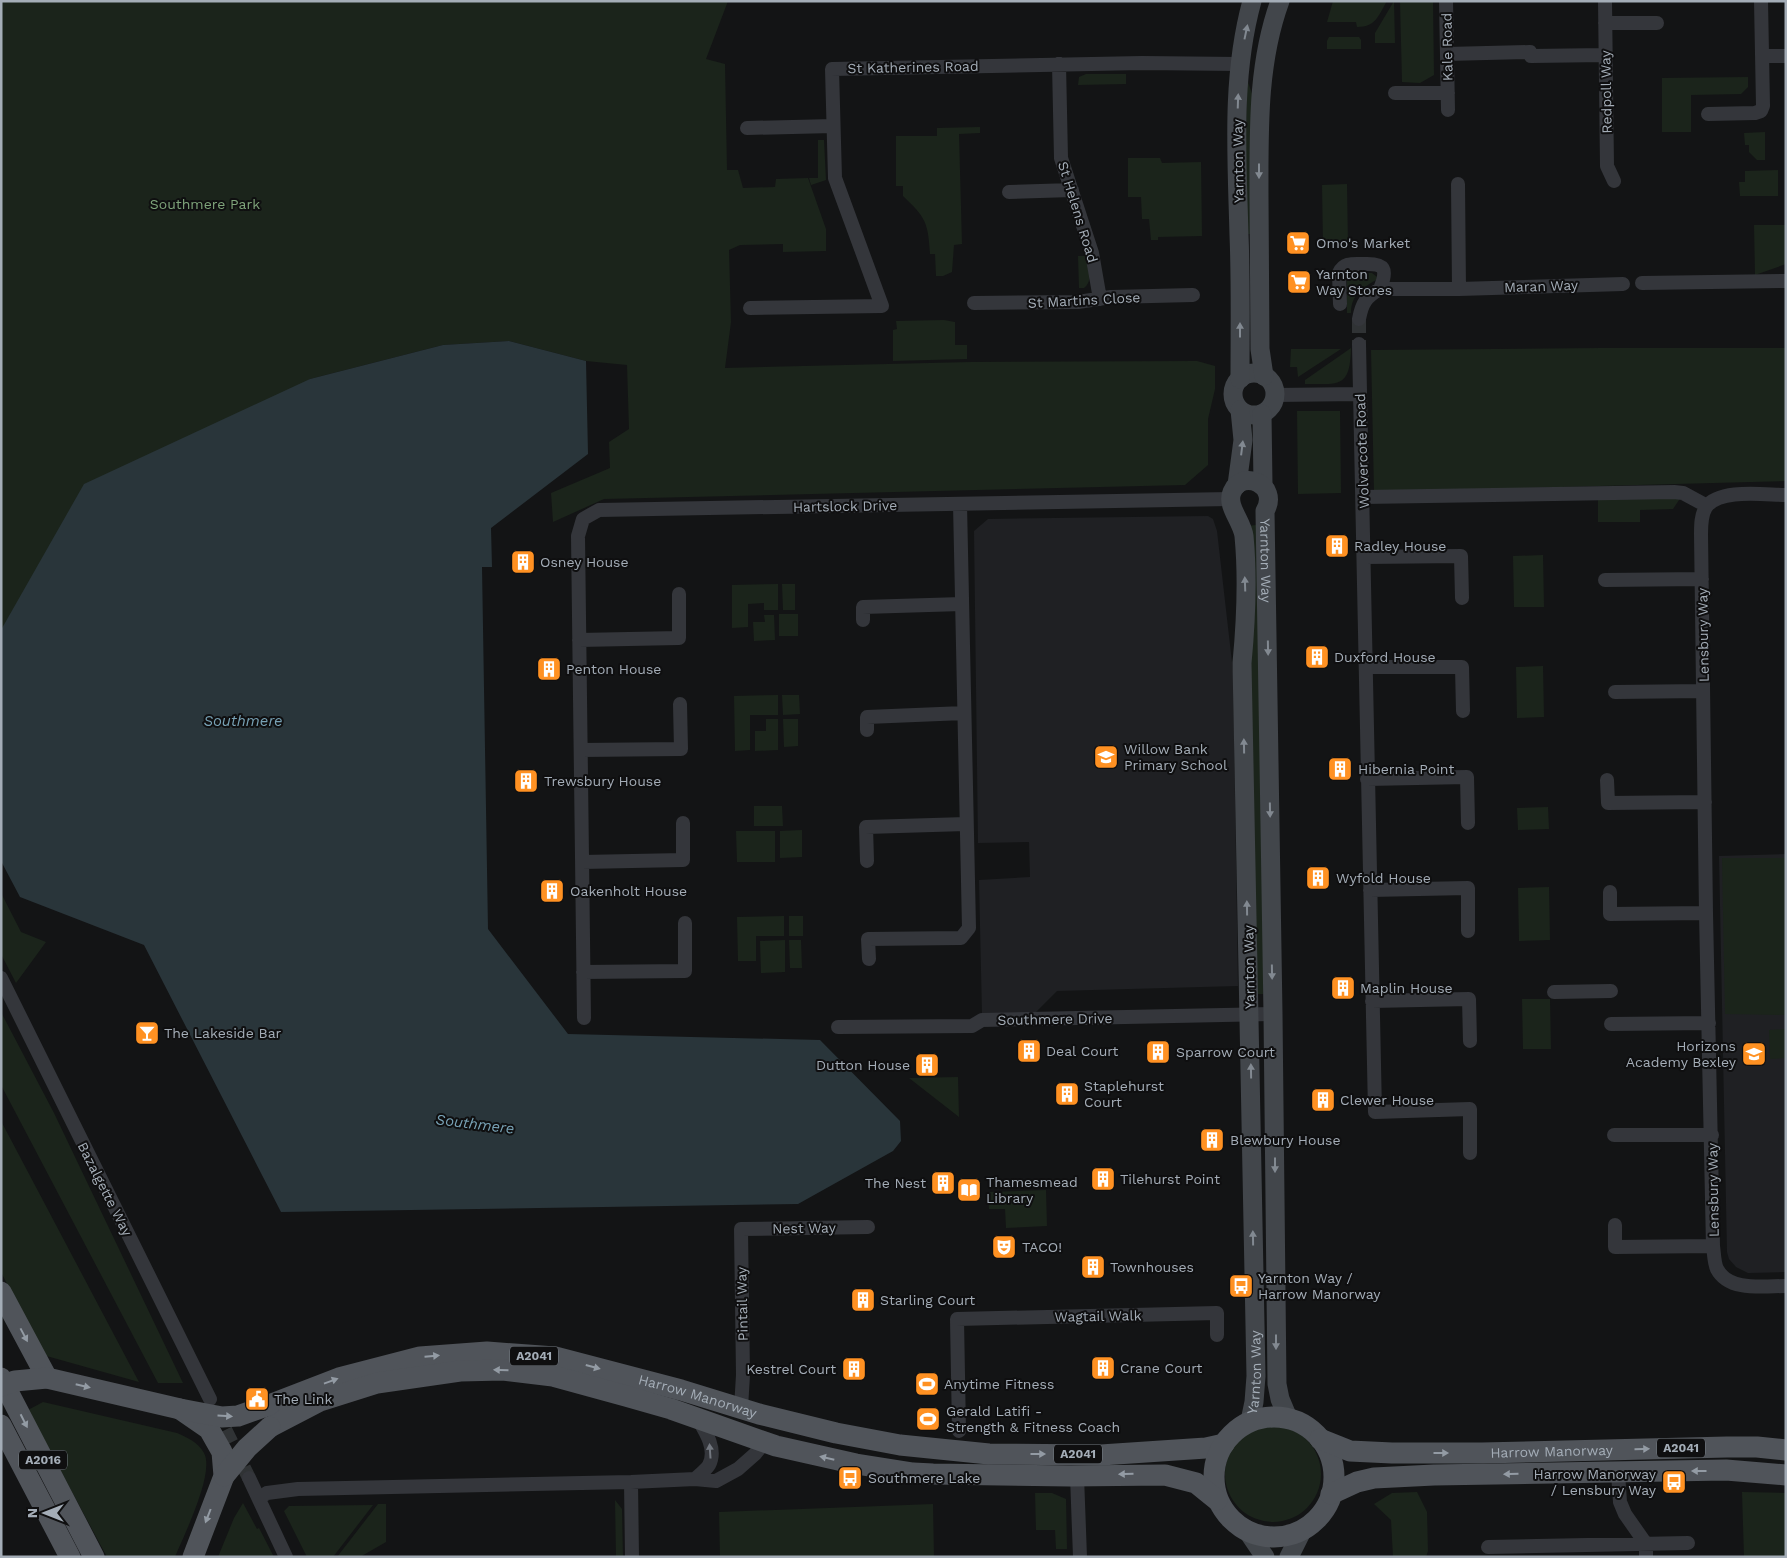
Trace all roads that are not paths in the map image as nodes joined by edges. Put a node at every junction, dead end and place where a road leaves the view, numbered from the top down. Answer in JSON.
{"nodes":[{"id":1,"x":1252,"y":1,"type":"edge"},
{"id":2,"x":1280,"y":1,"type":"edge"},
{"id":3,"x":1446,"y":1,"type":"edge"},
{"id":4,"x":1604,"y":1,"type":"edge"},
{"id":5,"x":1762,"y":1,"type":"edge"},
{"id":6,"x":1605,"y":23,"type":"junction"},
{"id":7,"x":1657,"y":23,"type":"dead end"},
{"id":8,"x":1447,"y":54,"type":"junction"},
{"id":9,"x":1605,"y":55,"type":"junction"},
{"id":10,"x":1762,"y":56,"type":"junction"},
{"id":11,"x":1786,"y":56,"type":"edge"},
{"id":12,"x":1059,"y":64,"type":"junction"},
{"id":13,"x":1240,"y":64,"type":"junction"},
{"id":14,"x":1264,"y":66,"type":"junction"},
{"id":15,"x":1395,"y":93,"type":"dead end"},
{"id":16,"x":1448,"y":93,"type":"junction"},
{"id":17,"x":1448,"y":110,"type":"dead end"},
{"id":18,"x":1708,"y":114,"type":"dead end"},
{"id":19,"x":834,"y":126,"type":"junction"},
{"id":20,"x":747,"y":128,"type":"dead end"},
{"id":21,"x":1614,"y":181,"type":"dead end"},
{"id":22,"x":1458,"y":184,"type":"dead end"},
{"id":23,"x":1072,"y":190,"type":"junction"},
{"id":24,"x":1010,"y":192,"type":"dead end"},
{"id":25,"x":1786,"y":281,"type":"edge"},
{"id":26,"x":1642,"y":283,"type":"dead end"},
{"id":27,"x":1623,"y":284,"type":"dead end"},
{"id":28,"x":1380,"y":289,"type":"junction"},
{"id":29,"x":1459,"y":289,"type":"junction"},
{"id":30,"x":1193,"y":296,"type":"dead end"},
{"id":31,"x":1100,"y":299,"type":"junction"},
{"id":32,"x":974,"y":303,"type":"dead end"},
{"id":33,"x":1340,"y":304,"type":"dead end"},
{"id":34,"x":750,"y":308,"type":"dead end"},
{"id":35,"x":1359,"y":319,"type":"tunnel mouth"},
{"id":36,"x":1359,"y":344,"type":"tunnel mouth"},
{"id":37,"x":1264,"y":376,"type":"junction"},
{"id":38,"x":1240,"y":379,"type":"junction"},
{"id":39,"x":1360,"y":394,"type":"junction"},
{"id":40,"x":1275,"y":395,"type":"junction"},
{"id":41,"x":1240,"y":410,"type":"junction"},
{"id":42,"x":1262,"y":414,"type":"junction"},
{"id":43,"x":1263,"y":485,"type":"junction"},
{"id":44,"x":1786,"y":495,"type":"edge"},
{"id":45,"x":1363,"y":498,"type":"junction"},
{"id":46,"x":1235,"y":500,"type":"junction"},
{"id":47,"x":960,"y":504,"type":"junction"},
{"id":48,"x":1707,"y":506,"type":"junction"},
{"id":49,"x":1265,"y":511,"type":"junction"},
{"id":50,"x":1365,"y":557,"type":"junction"},
{"id":51,"x":1702,"y":579,"type":"junction"},
{"id":52,"x":1605,"y":580,"type":"dead end"},
{"id":53,"x":679,"y":594,"type":"dead end"},
{"id":54,"x":1462,"y":598,"type":"dead end"},
{"id":55,"x":962,"y":604,"type":"junction"},
{"id":56,"x":863,"y":620,"type":"dead end"},
{"id":57,"x":579,"y":640,"type":"junction"},
{"id":58,"x":1366,"y":667,"type":"junction"},
{"id":59,"x":1703,"y":691,"type":"junction"},
{"id":60,"x":1615,"y":692,"type":"dead end"},
{"id":61,"x":680,"y":704,"type":"dead end"},
{"id":62,"x":1463,"y":711,"type":"dead end"},
{"id":63,"x":964,"y":714,"type":"junction"},
{"id":64,"x":867,"y":730,"type":"dead end"},
{"id":65,"x":581,"y":750,"type":"junction"},
{"id":66,"x":1367,"y":779,"type":"junction"},
{"id":67,"x":1607,"y":780,"type":"dead end"},
{"id":68,"x":1705,"y":802,"type":"junction"},
{"id":69,"x":683,"y":823,"type":"dead end"},
{"id":70,"x":1468,"y":823,"type":"dead end"},
{"id":71,"x":966,"y":824,"type":"junction"},
{"id":72,"x":866,"y":861,"type":"dead end"},
{"id":73,"x":582,"y":862,"type":"junction"},
{"id":74,"x":1370,"y":890,"type":"junction"},
{"id":75,"x":1610,"y":892,"type":"dead end"},
{"id":76,"x":1706,"y":913,"type":"junction"},
{"id":77,"x":685,"y":923,"type":"dead end"},
{"id":78,"x":1468,"y":931,"type":"dead end"},
{"id":79,"x":869,"y":959,"type":"dead end"},
{"id":80,"x":584,"y":972,"type":"junction"},
{"id":81,"x":1,"y":978,"type":"edge"},
{"id":82,"x":1611,"y":991,"type":"dead end"},
{"id":83,"x":1554,"y":992,"type":"dead end"},
{"id":84,"x":1372,"y":1001,"type":"junction"},
{"id":85,"x":1250,"y":1014,"type":"junction"},
{"id":86,"x":1273,"y":1014,"type":"junction"},
{"id":87,"x":584,"y":1018,"type":"dead end"},
{"id":88,"x":1709,"y":1023,"type":"junction"},
{"id":89,"x":1611,"y":1024,"type":"dead end"},
{"id":90,"x":838,"y":1028,"type":"dead end"},
{"id":91,"x":1470,"y":1041,"type":"dead end"},
{"id":92,"x":1614,"y":1135,"type":"dead end"},
{"id":93,"x":1712,"y":1135,"type":"junction"},
{"id":94,"x":1470,"y":1154,"type":"dead end"},
{"id":95,"x":1615,"y":1225,"type":"dead end"},
{"id":96,"x":868,"y":1227,"type":"dead end"},
{"id":97,"x":741,"y":1229,"type":"joint"},
{"id":98,"x":1714,"y":1246,"type":"junction"},
{"id":99,"x":1786,"y":1286,"type":"edge"},
{"id":100,"x":1,"y":1292,"type":"edge"},
{"id":101,"x":1217,"y":1335,"type":"dead end"},
{"id":102,"x":1,"y":1378,"type":"edge"},
{"id":103,"x":47,"y":1378,"type":"junction"},
{"id":104,"x":1,"y":1386,"type":"edge"},
{"id":105,"x":210,"y":1399,"type":"tunnel mouth"},
{"id":106,"x":741,"y":1408,"type":"junction"},
{"id":107,"x":180,"y":1409,"type":"junction"},
{"id":108,"x":1288,"y":1418,"type":"junction"},
{"id":109,"x":698,"y":1419,"type":"junction"},
{"id":110,"x":1250,"y":1421,"type":"junction"},
{"id":111,"x":1,"y":1425,"type":"edge"},
{"id":112,"x":959,"y":1431,"type":"dead end"},
{"id":113,"x":1320,"y":1438,"type":"junction"},
{"id":114,"x":764,"y":1443,"type":"junction"},
{"id":115,"x":1224,"y":1444,"type":"junction"},
{"id":116,"x":1786,"y":1450,"type":"edge"},
{"id":117,"x":1618,"y":1473,"type":"junction"},
{"id":118,"x":1786,"y":1475,"type":"edge"},
{"id":119,"x":224,"y":1476,"type":"junction"},
{"id":120,"x":1077,"y":1476,"type":"junction"},
{"id":121,"x":249,"y":1478,"type":"tunnel mouth"},
{"id":122,"x":695,"y":1479,"type":"junction"},
{"id":123,"x":631,"y":1482,"type":"junction"},
{"id":124,"x":1331,"y":1494,"type":"junction"},
{"id":125,"x":259,"y":1498,"type":"junction"},
{"id":126,"x":1217,"y":1500,"type":"junction"},
{"id":127,"x":1246,"y":1529,"type":"junction"},
{"id":128,"x":1302,"y":1532,"type":"junction"},
{"id":129,"x":1688,"y":1543,"type":"dead end"},
{"id":130,"x":1488,"y":1547,"type":"dead end"},
{"id":131,"x":1646,"y":1550,"type":"edge"},
{"id":132,"x":70,"y":1557,"type":"edge"},
{"id":133,"x":94,"y":1557,"type":"edge"},
{"id":134,"x":193,"y":1557,"type":"edge"},
{"id":135,"x":286,"y":1557,"type":"edge"},
{"id":136,"x":632,"y":1557,"type":"edge"},
{"id":137,"x":1080,"y":1557,"type":"edge"},
{"id":138,"x":1265,"y":1557,"type":"edge"},
{"id":139,"x":1289,"y":1557,"type":"edge"}],
"edges":[{"from":13,"to":1,"type":"street","name":"Yarnton Way","one_way":true},
{"from":2,"to":14,"type":"street","name":"Yarnton Way"},
{"from":3,"to":8,"type":"street","name":"Kale Road"},
{"from":4,"to":6,"type":"street","name":"Redpoll Way"},
{"from":5,"to":10,"type":"street"},
{"from":6,"to":7,"type":"street"},
{"from":6,"to":9,"type":"street","name":"Redpoll Way"},
{"from":8,"to":9,"type":"street"},
{"from":8,"to":16,"type":"street","name":"Kale Road"},
{"from":9,"to":21,"type":"street","name":"Redpoll Way"},
{"from":10,"to":11,"type":"street"},
{"from":10,"to":18,"type":"street"},
{"from":12,"to":13,"type":"street","name":"St Katherines Road"},
{"from":12,"to":19,"type":"street","name":"St Katherines Road"},
{"from":12,"to":23,"type":"street","name":"St Helens Road"},
{"from":13,"to":14,"type":"street"},
{"from":38,"to":13,"type":"street","name":"Yarnton Way","one_way":true},
{"from":14,"to":37,"type":"street","name":"Yarnton Way","one_way":true},
{"from":15,"to":16,"type":"street","name":"Kale Road"},
{"from":16,"to":17,"type":"street","name":"Kale Road"},
{"from":19,"to":20,"type":"street"},
{"from":19,"to":34,"type":"street","name":"St Katherines Road"},
{"from":22,"to":29,"type":"street"},
{"from":23,"to":24,"type":"street"},
{"from":23,"to":31,"type":"street","name":"St Helens Road"},
{"from":25,"to":26,"type":"street"},
{"from":27,"to":29,"type":"street","name":"Maran Way"},
{"from":28,"to":29,"type":"street","name":"Maran Way"},
{"from":28,"to":33,"type":"street"},
{"from":28,"to":35,"type":"street"},
{"from":30,"to":31,"type":"street","name":"St Martins Close"},
{"from":31,"to":32,"type":"street","name":"St Martins Close"},
{"from":36,"to":39,"type":"street","name":"Wolvercote Road"},
{"from":37,"to":38,"type":"street"},
{"from":37,"to":40,"type":"street","name":"Yarnton Way"},
{"from":38,"to":41,"type":"street","name":"Yarnton Way"},
{"from":39,"to":40,"type":"street"},
{"from":39,"to":45,"type":"street","name":"Wolvercote Road"},
{"from":40,"to":42,"type":"street"},
{"from":41,"to":42,"type":"street"},
{"from":46,"to":41,"type":"street","name":"Yarnton Way","one_way":true},
{"from":42,"to":43,"type":"street","name":"Yarnton Way"},
{"from":43,"to":46,"type":"street"},
{"from":43,"to":49,"type":"street","name":"Yarnton Way"},
{"from":44,"to":48,"type":"street"},
{"from":45,"to":48,"type":"street"},
{"from":45,"to":50,"type":"street","name":"Wolvercote Road"},
{"from":46,"to":47,"type":"street","name":"Hartslock Drive"},
{"from":46,"to":49,"type":"street","name":"Yarnton Way"},
{"from":85,"to":46,"type":"street","name":"Yarnton Way","one_way":true},
{"from":47,"to":55,"type":"street"},
{"from":47,"to":57,"type":"street","name":"Hartslock Drive"},
{"from":48,"to":51,"type":"street","name":"Lensbury Way"},
{"from":49,"to":86,"type":"street","name":"Yarnton Way","one_way":true},
{"from":50,"to":54,"type":"street"},
{"from":50,"to":58,"type":"street","name":"Wolvercote Road"},
{"from":51,"to":52,"type":"street","name":"Lensbury Way"},
{"from":51,"to":59,"type":"street","name":"Lensbury Way"},
{"from":53,"to":57,"type":"street"},
{"from":55,"to":56,"type":"street"},
{"from":55,"to":63,"type":"street"},
{"from":57,"to":65,"type":"street","name":"Hartslock Drive"},
{"from":58,"to":62,"type":"street"},
{"from":58,"to":66,"type":"street","name":"Wolvercote Road"},
{"from":59,"to":60,"type":"street","name":"Lensbury Way"},
{"from":59,"to":68,"type":"street","name":"Lensbury Way"},
{"from":61,"to":65,"type":"street"},
{"from":63,"to":64,"type":"street"},
{"from":63,"to":71,"type":"street"},
{"from":65,"to":73,"type":"street","name":"Hartslock Drive"},
{"from":66,"to":70,"type":"street"},
{"from":66,"to":74,"type":"street","name":"Wolvercote Road"},
{"from":67,"to":68,"type":"street"},
{"from":68,"to":76,"type":"street","name":"Lensbury Way"},
{"from":69,"to":73,"type":"street"},
{"from":71,"to":72,"type":"street"},
{"from":71,"to":79,"type":"street"},
{"from":73,"to":80,"type":"street","name":"Hartslock Drive"},
{"from":74,"to":78,"type":"street"},
{"from":74,"to":84,"type":"street","name":"Wolvercote Road"},
{"from":75,"to":76,"type":"street"},
{"from":76,"to":88,"type":"street","name":"Lensbury Way"},
{"from":77,"to":80,"type":"street"},
{"from":80,"to":87,"type":"street","name":"Hartslock Drive"},
{"from":81,"to":105,"type":"street","name":"Bazalgette Way"},
{"from":82,"to":83,"type":"street"},
{"from":84,"to":91,"type":"street"},
{"from":84,"to":94,"type":"street","name":"Wolvercote Road"},
{"from":85,"to":86,"type":"street","name":"Southmere Drive"},
{"from":85,"to":90,"type":"street","name":"Southmere Drive"},
{"from":110,"to":85,"type":"street","name":"Yarnton Way","one_way":true},
{"from":86,"to":108,"type":"street","name":"Yarnton Way","one_way":true},
{"from":88,"to":89,"type":"street"},
{"from":88,"to":93,"type":"street","name":"Lensbury Way"},
{"from":92,"to":93,"type":"street","name":"Lensbury Way"},
{"from":93,"to":98,"type":"street","name":"Lensbury Way"},
{"from":95,"to":98,"type":"street","name":"Lensbury Way"},
{"from":96,"to":97,"type":"street","name":"Nest Way"},
{"from":97,"to":106,"type":"street","name":"Pintail Way"},
{"from":98,"to":99,"type":"street","name":"Lensbury Way"},
{"from":100,"to":103,"type":"main road","one_way":true},
{"from":101,"to":112,"type":"street","name":"Wagtail Walk"},
{"from":102,"to":133,"type":"main road","number":"A2016","one_way":true},
{"from":103,"to":104,"type":"main road","name":"Harrow Manorway","bridge":true},
{"from":103,"to":107,"type":"main road","name":"Harrow Manorway","one_way":true,"bridge":true},
{"from":107,"to":106,"type":"main road","name":"Harrow Manorway","number":"A2041","one_way":true,"bridge":true},
{"from":106,"to":115,"type":"main road","name":"Harrow Manorway","number":"A2041","one_way":true},
{"from":107,"to":119,"type":"main road","bridge":true},
{"from":108,"to":110,"type":"main road","number":"A2041"},
{"from":108,"to":113,"type":"main road","number":"A2041"},
{"from":109,"to":114,"type":"main road","name":"Harrow Manorway","number":"A2041"},
{"from":109,"to":119,"type":"main road","name":"Harrow Manorway","number":"A2041","one_way":true,"bridge":true},
{"from":122,"to":109,"type":"street","name":"Harrow Manorway","one_way":true},
{"from":110,"to":115,"type":"main road","number":"A2041"},
{"from":111,"to":132,"type":"main road","number":"A2016"},
{"from":113,"to":116,"type":"main road","name":"Harrow Manorway","number":"A2041","one_way":true},
{"from":113,"to":124,"type":"main road","number":"A2041"},
{"from":120,"to":114,"type":"main road","name":"Harrow Manorway","number":"A2041","one_way":true},
{"from":114,"to":122,"type":"street"},
{"from":115,"to":126,"type":"main road","number":"A2041"},
{"from":118,"to":117,"type":"main road","name":"Harrow Manorway","number":"A2041","one_way":true},
{"from":117,"to":124,"type":"main road","name":"Harrow Manorway","number":"A2041","one_way":true},
{"from":117,"to":131,"type":"street"},
{"from":119,"to":134,"type":"main road","one_way":true},
{"from":126,"to":120,"type":"main road","name":"Harrow Manorway","number":"A2041","one_way":true},
{"from":120,"to":137,"type":"street"},
{"from":121,"to":125,"type":"street"},
{"from":122,"to":123,"type":"street"},
{"from":123,"to":125,"type":"street"},
{"from":123,"to":136,"type":"street"},
{"from":124,"to":128,"type":"main road","number":"A2041"},
{"from":125,"to":135,"type":"street"},
{"from":126,"to":127,"type":"main road","number":"A2041"},
{"from":127,"to":128,"type":"main road","number":"A2041"},
{"from":127,"to":138,"type":"street"},
{"from":128,"to":139,"type":"street"},
{"from":129,"to":131,"type":"street"},
{"from":130,"to":131,"type":"street"}]}
